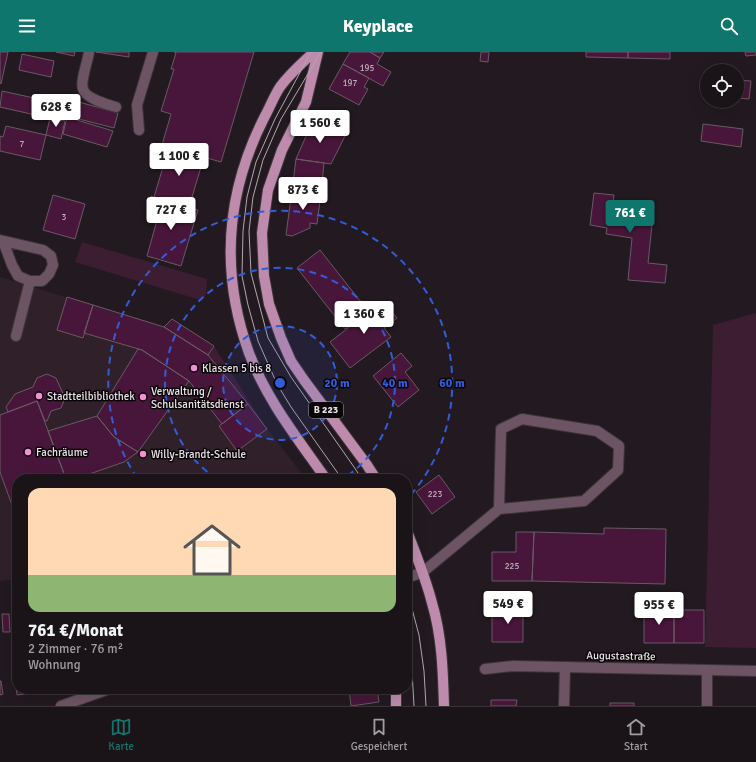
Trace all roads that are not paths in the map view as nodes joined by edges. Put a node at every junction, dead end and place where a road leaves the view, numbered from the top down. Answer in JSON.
{"nodes":[{"id":1,"x":89,"y":52,"type":"edge"},
{"id":2,"x":153,"y":52,"type":"edge"},
{"id":3,"x":314,"y":52,"type":"edge"},
{"id":4,"x":318,"y":52,"type":"edge"},
{"id":5,"x":116,"y":107,"type":"dead end"},
{"id":6,"x":139,"y":130,"type":"dead end"},
{"id":7,"x":2,"y":241,"type":"edge"},
{"id":8,"x":30,"y":281,"type":"junction"},
{"id":9,"x":16,"y":336,"type":"dead end"},
{"id":10,"x":323,"y":474,"type":"edge"},
{"id":11,"x":373,"y":474,"type":"edge"},
{"id":12,"x":498,"y":509,"type":"junction"},
{"id":13,"x":412,"y":544,"type":"edge"},
{"id":14,"x":423,"y":572,"type":"junction"},
{"id":15,"x":412,"y":576,"type":"edge"},
{"id":16,"x":565,"y":667,"type":"junction"},
{"id":17,"x":485,"y":669,"type":"dead end"},
{"id":18,"x":708,"y":670,"type":"junction"},
{"id":19,"x":756,"y":671,"type":"edge"},
{"id":20,"x":95,"y":694,"type":"edge"},
{"id":21,"x":396,"y":694,"type":"edge"},
{"id":22,"x":60,"y":706,"type":"edge"},
{"id":23,"x":396,"y":706,"type":"edge"},
{"id":24,"x":444,"y":706,"type":"edge"},
{"id":25,"x":564,"y":706,"type":"edge"},
{"id":26,"x":707,"y":706,"type":"edge"}],
"edges":[{"from":1,"to":5,"type":"street"},
{"from":2,"to":6,"type":"street"},
{"from":3,"to":10,"type":"main road"},
{"from":4,"to":11,"type":"main road","number":"B 223"},
{"from":7,"to":8,"type":"street"},
{"from":7,"to":8,"type":"street"},
{"from":8,"to":9,"type":"street"},
{"from":12,"to":12,"type":"street"},
{"from":12,"to":14,"type":"street"},
{"from":13,"to":14,"type":"main road"},
{"from":14,"to":15,"type":"street"},
{"from":14,"to":24,"type":"main road"},
{"from":16,"to":17,"type":"street","name":"Augustastraße"},
{"from":16,"to":18,"type":"street","name":"Augustastraße"},
{"from":16,"to":25,"type":"street"},
{"from":18,"to":19,"type":"street","name":"Augustastraße"},
{"from":18,"to":26,"type":"street"},
{"from":20,"to":22,"type":"street"},
{"from":21,"to":23,"type":"main road"}]}
